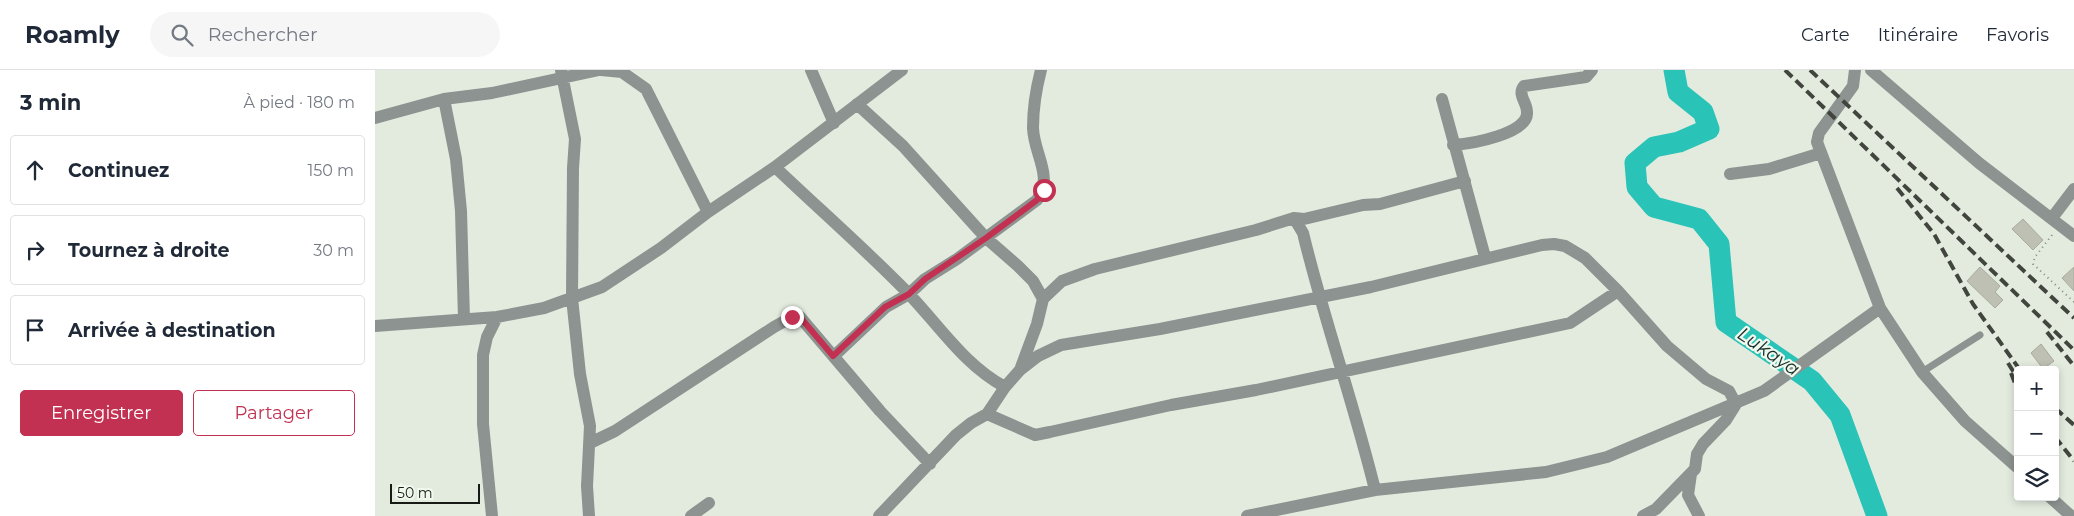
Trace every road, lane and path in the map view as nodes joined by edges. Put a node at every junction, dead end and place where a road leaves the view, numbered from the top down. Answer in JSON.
{"nodes":[{"id":1,"x":600,"y":70,"type":"edge"},
{"id":2,"x":811,"y":70,"type":"edge"},
{"id":3,"x":901,"y":70,"type":"edge"},
{"id":4,"x":1041,"y":70,"type":"edge"},
{"id":5,"x":1592,"y":70,"type":"edge"},
{"id":6,"x":1855,"y":70,"type":"edge"},
{"id":7,"x":1871,"y":70,"type":"edge"},
{"id":8,"x":562,"y":74,"type":"edge"},
{"id":9,"x":444,"y":99,"type":"junction"},
{"id":10,"x":1441,"y":99,"type":"dead end"},
{"id":11,"x":857,"y":104,"type":"junction"},
{"id":12,"x":375,"y":118,"type":"edge"},
{"id":13,"x":834,"y":123,"type":"junction"},
{"id":14,"x":1453,"y":145,"type":"junction"},
{"id":15,"x":1821,"y":153,"type":"junction"},
{"id":16,"x":775,"y":167,"type":"junction"},
{"id":17,"x":1730,"y":174,"type":"dead end"},
{"id":18,"x":1465,"y":180,"type":"junction"},
{"id":19,"x":2074,"y":189,"type":"edge"},
{"id":20,"x":708,"y":212,"type":"junction"},
{"id":21,"x":1294,"y":218,"type":"junction"},
{"id":22,"x":2056,"y":221,"type":"junction"},
{"id":23,"x":2074,"y":236,"type":"edge"},
{"id":24,"x":986,"y":238,"type":"junction"},
{"id":25,"x":1485,"y":257,"type":"junction"},
{"id":26,"x":1618,"y":291,"type":"junction"},
{"id":27,"x":909,"y":294,"type":"junction"},
{"id":28,"x":1320,"y":297,"type":"junction"},
{"id":29,"x":572,"y":298,"type":"junction"},
{"id":30,"x":1043,"y":298,"type":"junction"},
{"id":31,"x":2074,"y":302,"type":"edge"},
{"id":32,"x":1880,"y":308,"type":"junction"},
{"id":33,"x":497,"y":317,"type":"junction"},
{"id":34,"x":464,"y":318,"type":"junction"},
{"id":35,"x":375,"y":326,"type":"edge"},
{"id":36,"x":1980,"y":335,"type":"dead end"},
{"id":37,"x":833,"y":356,"type":"junction"},
{"id":38,"x":1020,"y":370,"type":"junction"},
{"id":39,"x":1341,"y":370,"type":"junction"},
{"id":40,"x":1922,"y":372,"type":"junction"},
{"id":41,"x":1005,"y":387,"type":"junction"},
{"id":42,"x":1736,"y":404,"type":"junction"},
{"id":43,"x":987,"y":414,"type":"junction"},
{"id":44,"x":590,"y":443,"type":"junction"},
{"id":45,"x":930,"y":464,"type":"junction"},
{"id":46,"x":2014,"y":464,"type":"edge"},
{"id":47,"x":1691,"y":474,"type":"junction"},
{"id":48,"x":1375,"y":490,"type":"junction"},
{"id":49,"x":2055,"y":501,"type":"edge"},
{"id":50,"x":709,"y":503,"type":"dead end"},
{"id":51,"x":493,"y":516,"type":"edge"},
{"id":52,"x":589,"y":516,"type":"edge"},
{"id":53,"x":691,"y":516,"type":"edge"},
{"id":54,"x":879,"y":516,"type":"edge"},
{"id":55,"x":1247,"y":516,"type":"edge"},
{"id":56,"x":1643,"y":516,"type":"edge"},
{"id":57,"x":1699,"y":516,"type":"edge"},
{"id":58,"x":2071,"y":516,"type":"edge"}],
"edges":[{"from":1,"to":8,"type":"street"},
{"from":1,"to":20,"type":"street"},
{"from":2,"to":13,"type":"street"},
{"from":3,"to":11,"type":"street"},
{"from":4,"to":24,"type":"street"},
{"from":5,"to":14,"type":"street"},
{"from":6,"to":15,"type":"street"},
{"from":7,"to":22,"type":"street"},
{"from":8,"to":9,"type":"street"},
{"from":8,"to":29,"type":"street"},
{"from":9,"to":12,"type":"street"},
{"from":9,"to":34,"type":"street"},
{"from":10,"to":14,"type":"street"},
{"from":11,"to":13,"type":"street"},
{"from":11,"to":24,"type":"street"},
{"from":13,"to":16,"type":"street"},
{"from":14,"to":18,"type":"street"},
{"from":15,"to":17,"type":"street"},
{"from":15,"to":32,"type":"street"},
{"from":16,"to":20,"type":"street"},
{"from":16,"to":27,"type":"street"},
{"from":18,"to":21,"type":"street"},
{"from":18,"to":25,"type":"street"},
{"from":19,"to":22,"type":"street"},
{"from":20,"to":29,"type":"street"},
{"from":21,"to":28,"type":"street"},
{"from":21,"to":30,"type":"street"},
{"from":22,"to":23,"type":"street"},
{"from":22,"to":31,"type":"path"},
{"from":24,"to":27,"type":"street"},
{"from":24,"to":30,"type":"street"},
{"from":25,"to":26,"type":"street"},
{"from":25,"to":28,"type":"street"},
{"from":26,"to":39,"type":"street"},
{"from":26,"to":42,"type":"street"},
{"from":27,"to":37,"type":"street"},
{"from":27,"to":41,"type":"street"},
{"from":28,"to":38,"type":"street"},
{"from":28,"to":39,"type":"street"},
{"from":29,"to":33,"type":"street"},
{"from":29,"to":44,"type":"street"},
{"from":30,"to":38,"type":"street"},
{"from":32,"to":40,"type":"street"},
{"from":32,"to":42,"type":"street"},
{"from":33,"to":34,"type":"street"},
{"from":33,"to":51,"type":"street"},
{"from":34,"to":35,"type":"street"},
{"from":36,"to":40,"type":"lane"},
{"from":37,"to":44,"type":"street"},
{"from":37,"to":45,"type":"street"},
{"from":38,"to":41,"type":"street"},
{"from":39,"to":43,"type":"street"},
{"from":39,"to":48,"type":"street"},
{"from":40,"to":46,"type":"street"},
{"from":41,"to":43,"type":"street"},
{"from":42,"to":47,"type":"street"},
{"from":42,"to":48,"type":"street"},
{"from":43,"to":45,"type":"street"},
{"from":44,"to":52,"type":"street"},
{"from":45,"to":54,"type":"street"},
{"from":47,"to":56,"type":"street"},
{"from":47,"to":57,"type":"street"},
{"from":48,"to":55,"type":"street"},
{"from":49,"to":58,"type":"street"},
{"from":50,"to":53,"type":"street"}]}
